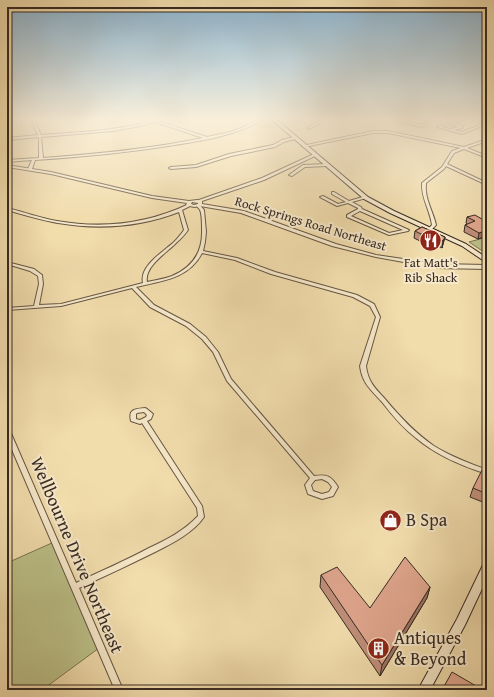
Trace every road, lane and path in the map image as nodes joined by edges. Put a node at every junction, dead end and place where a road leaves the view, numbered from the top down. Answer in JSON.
{"nodes":[{"id":1,"x":41,"y":152,"type":"edge"},
{"id":2,"x":113,"y":152,"type":"edge"},
{"id":3,"x":247,"y":152,"type":"edge"},
{"id":4,"x":311,"y":152,"type":"edge"},
{"id":5,"x":456,"y":152,"type":"edge"},
{"id":6,"x":473,"y":152,"type":"edge"},
{"id":7,"x":453,"y":153,"type":"joint"},
{"id":8,"x":315,"y":155,"type":"junction"},
{"id":9,"x":487,"y":157,"type":"edge"},
{"id":10,"x":34,"y":159,"type":"junction"},
{"id":11,"x":41,"y":159,"type":"junction"},
{"id":12,"x":7,"y":161,"type":"edge"},
{"id":13,"x":326,"y":165,"type":"junction"},
{"id":14,"x":447,"y":165,"type":"junction"},
{"id":15,"x":7,"y":166,"type":"edge"},
{"id":16,"x":171,"y":168,"type":"dead end"},
{"id":17,"x":30,"y":169,"type":"junction"},
{"id":18,"x":291,"y":175,"type":"dead end"},
{"id":19,"x":487,"y":184,"type":"edge"},
{"id":20,"x":333,"y":193,"type":"dead end"},
{"id":21,"x":322,"y":197,"type":"dead end"},
{"id":22,"x":365,"y":197,"type":"junction"},
{"id":23,"x":350,"y":202,"type":"junction"},
{"id":24,"x":190,"y":204,"type":"junction"},
{"id":25,"x":199,"y":204,"type":"junction"},
{"id":26,"x":7,"y":209,"type":"edge"},
{"id":27,"x":180,"y":210,"type":"junction"},
{"id":28,"x":360,"y":210,"type":"junction"},
{"id":29,"x":430,"y":229,"type":"junction"},
{"id":30,"x":201,"y":252,"type":"junction"},
{"id":31,"x":487,"y":261,"type":"edge"},
{"id":32,"x":7,"y":263,"type":"edge"},
{"id":33,"x":487,"y":267,"type":"edge"},
{"id":34,"x":145,"y":283,"type":"junction"},
{"id":35,"x":133,"y":286,"type":"junction"},
{"id":36,"x":36,"y":307,"type":"junction"},
{"id":37,"x":7,"y":309,"type":"edge"},
{"id":38,"x":144,"y":421,"type":"dead end"},
{"id":39,"x":7,"y":431,"type":"edge"},
{"id":40,"x":487,"y":472,"type":"edge"},
{"id":41,"x":312,"y":478,"type":"dead end"},
{"id":42,"x":486,"y":575,"type":"edge"},
{"id":43,"x":74,"y":587,"type":"junction"},
{"id":44,"x":119,"y":690,"type":"edge"},
{"id":45,"x":424,"y":690,"type":"edge"}],
"edges":[{"from":1,"to":11,"type":"street"},
{"from":2,"to":11,"type":"street"},
{"from":3,"to":16,"type":"street"},
{"from":4,"to":8,"type":"main road"},
{"from":5,"to":7,"type":"street"},
{"from":6,"to":9,"type":"street"},
{"from":7,"to":14,"type":"street"},
{"from":8,"to":13,"type":"main road"},
{"from":8,"to":25,"type":"street"},
{"from":10,"to":11,"type":"street"},
{"from":10,"to":12,"type":"street"},
{"from":10,"to":17,"type":"street"},
{"from":13,"to":18,"type":"street"},
{"from":13,"to":22,"type":"main road"},
{"from":14,"to":19,"type":"street"},
{"from":14,"to":29,"type":"street"},
{"from":15,"to":17,"type":"street","name":"Rock Springs Road Northeast"},
{"from":17,"to":24,"type":"street","name":"Rock Springs Road Northeast"},
{"from":20,"to":23,"type":"street"},
{"from":21,"to":23,"type":"street"},
{"from":22,"to":23,"type":"street"},
{"from":22,"to":29,"type":"main road"},
{"from":23,"to":28,"type":"street"},
{"from":24,"to":25,"type":"street","name":"Rock Springs Road Northeast"},
{"from":24,"to":27,"type":"street"},
{"from":25,"to":30,"type":"street"},
{"from":25,"to":33,"type":"street","name":"Rock Springs Road Northeast"},
{"from":26,"to":27,"type":"street"},
{"from":27,"to":34,"type":"street"},
{"from":28,"to":28,"type":"street"},
{"from":29,"to":31,"type":"main road"},
{"from":30,"to":34,"type":"street"},
{"from":30,"to":40,"type":"street"},
{"from":32,"to":36,"type":"street"},
{"from":34,"to":35,"type":"street"},
{"from":35,"to":36,"type":"street"},
{"from":35,"to":41,"type":"street"},
{"from":36,"to":37,"type":"street"},
{"from":38,"to":43,"type":"street"},
{"from":39,"to":43,"type":"street","name":"Wellbourne Drive Northeast"},
{"from":42,"to":45,"type":"main road"},
{"from":43,"to":44,"type":"street","name":"Wellbourne Drive Northeast"}]}
